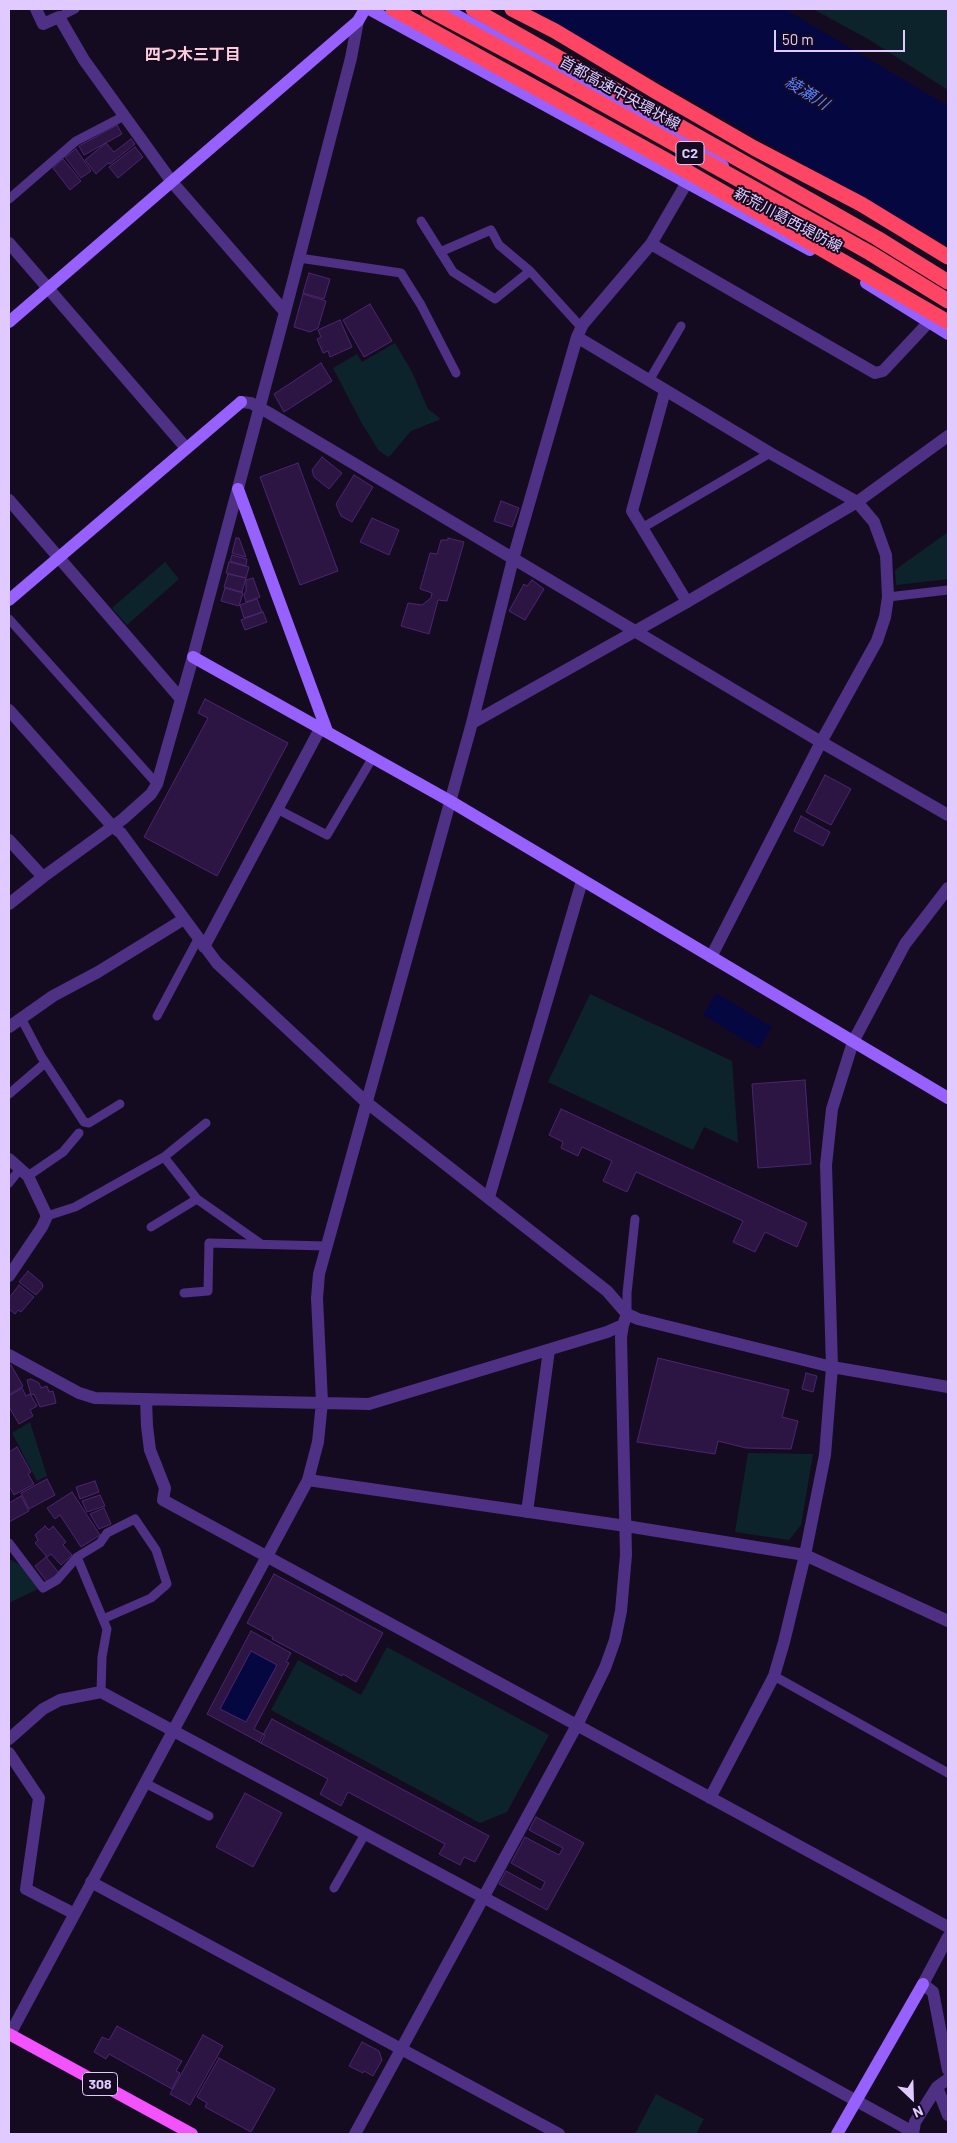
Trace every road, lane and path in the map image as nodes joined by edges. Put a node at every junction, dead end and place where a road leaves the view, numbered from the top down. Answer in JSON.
{"nodes":[{"id":1,"x":36,"y":9,"type":"edge"},
{"id":2,"x":75,"y":9,"type":"edge"},
{"id":3,"x":365,"y":9,"type":"edge"},
{"id":4,"x":369,"y":9,"type":"edge"},
{"id":5,"x":394,"y":9,"type":"edge"},
{"id":6,"x":428,"y":9,"type":"edge"},
{"id":7,"x":445,"y":9,"type":"edge"},
{"id":8,"x":473,"y":9,"type":"edge"},
{"id":9,"x":512,"y":9,"type":"edge"},
{"id":10,"x":59,"y":17,"type":"junction"},
{"id":11,"x":358,"y":21,"type":"junction"},
{"id":12,"x":124,"y":116,"type":"junction"},
{"id":13,"x":172,"y":182,"type":"junction"},
{"id":14,"x":686,"y":184,"type":"junction"},
{"id":15,"x":9,"y":199,"type":"edge"},
{"id":16,"x":421,"y":220,"type":"dead end"},
{"id":17,"x":9,"y":243,"type":"edge"},
{"id":18,"x":651,"y":244,"type":"junction"},
{"id":19,"x":440,"y":252,"type":"junction"},
{"id":20,"x":948,"y":257,"type":"edge"},
{"id":21,"x":299,"y":258,"type":"junction"},
{"id":22,"x":530,"y":271,"type":"junction"},
{"id":23,"x":848,"y":271,"type":"junction"},
{"id":24,"x":948,"y":282,"type":"edge"},
{"id":25,"x":47,"y":290,"type":"junction"},
{"id":26,"x":948,"y":301,"type":"edge"},
{"id":27,"x":285,"y":312,"type":"junction"},
{"id":28,"x":9,"y":322,"type":"edge"},
{"id":29,"x":948,"y":322,"type":"edge"},
{"id":30,"x":928,"y":323,"type":"junction"},
{"id":31,"x":681,"y":326,"type":"dead end"},
{"id":32,"x":579,"y":332,"type":"junction"},
{"id":33,"x":948,"y":334,"type":"edge"},
{"id":34,"x":456,"y":373,"type":"dead end"},
{"id":35,"x":650,"y":379,"type":"junction"},
{"id":36,"x":666,"y":391,"type":"junction"},
{"id":37,"x":259,"y":408,"type":"junction"},
{"id":38,"x":948,"y":436,"type":"edge"},
{"id":39,"x":186,"y":448,"type":"junction"},
{"id":40,"x":770,"y":453,"type":"junction"},
{"id":41,"x":238,"y":488,"type":"junction"},
{"id":42,"x":9,"y":500,"type":"edge"},
{"id":43,"x":857,"y":502,"type":"junction"},
{"id":44,"x":642,"y":528,"type":"junction"},
{"id":45,"x":58,"y":558,"type":"junction"},
{"id":46,"x":513,"y":560,"type":"junction"},
{"id":47,"x":948,"y":590,"type":"edge"},
{"id":48,"x":888,"y":597,"type":"junction"},
{"id":49,"x":9,"y":600,"type":"edge"},
{"id":50,"x":687,"y":602,"type":"junction"},
{"id":51,"x":9,"y":619,"type":"edge"},
{"id":52,"x":636,"y":631,"type":"junction"},
{"id":53,"x":194,"y":657,"type":"junction"},
{"id":54,"x":181,"y":699,"type":"junction"},
{"id":55,"x":9,"y":710,"type":"edge"},
{"id":56,"x":472,"y":723,"type":"junction"},
{"id":57,"x":324,"y":729,"type":"junction"},
{"id":58,"x":821,"y":742,"type":"junction"},
{"id":59,"x":373,"y":757,"type":"junction"},
{"id":60,"x":157,"y":784,"type":"junction"},
{"id":61,"x":450,"y":801,"type":"junction"},
{"id":62,"x":277,"y":809,"type":"junction"},
{"id":63,"x":948,"y":815,"type":"edge"},
{"id":64,"x":113,"y":826,"type":"junction"},
{"id":65,"x":9,"y":840,"type":"edge"},
{"id":66,"x":43,"y":877,"type":"junction"},
{"id":67,"x":582,"y":880,"type":"junction"},
{"id":68,"x":948,"y":888,"type":"edge"},
{"id":69,"x":9,"y":904,"type":"edge"},
{"id":70,"x":184,"y":919,"type":"junction"},
{"id":71,"x":201,"y":943,"type":"junction"},
{"id":72,"x":711,"y":957,"type":"junction"},
{"id":73,"x":157,"y":1016,"type":"dead end"},
{"id":74,"x":21,"y":1018,"type":"junction"},
{"id":75,"x":9,"y":1027,"type":"edge"},
{"id":76,"x":853,"y":1042,"type":"junction"},
{"id":77,"x":45,"y":1063,"type":"junction"},
{"id":78,"x":9,"y":1094,"type":"edge"},
{"id":79,"x":948,"y":1098,"type":"edge"},
{"id":80,"x":366,"y":1102,"type":"junction"},
{"id":81,"x":120,"y":1104,"type":"dead end"},
{"id":82,"x":206,"y":1123,"type":"dead end"},
{"id":83,"x":79,"y":1133,"type":"dead end"},
{"id":84,"x":164,"y":1157,"type":"junction"},
{"id":85,"x":9,"y":1159,"type":"edge"},
{"id":86,"x":24,"y":1172,"type":"junction"},
{"id":87,"x":9,"y":1183,"type":"edge"},
{"id":88,"x":489,"y":1198,"type":"junction"},
{"id":89,"x":197,"y":1199,"type":"junction"},
{"id":90,"x":48,"y":1216,"type":"junction"},
{"id":91,"x":635,"y":1219,"type":"dead end"},
{"id":92,"x":151,"y":1226,"type":"dead end"},
{"id":93,"x":261,"y":1244,"type":"junction"},
{"id":94,"x":326,"y":1246,"type":"junction"},
{"id":95,"x":9,"y":1276,"type":"edge"},
{"id":96,"x":184,"y":1293,"type":"dead end"},
{"id":97,"x":625,"y":1320,"type":"junction"},
{"id":98,"x":549,"y":1350,"type":"junction"},
{"id":99,"x":9,"y":1354,"type":"edge"},
{"id":100,"x":832,"y":1367,"type":"junction"},
{"id":101,"x":948,"y":1387,"type":"edge"},
{"id":102,"x":146,"y":1400,"type":"junction"},
{"id":103,"x":322,"y":1402,"type":"junction"},
{"id":104,"x":308,"y":1480,"type":"junction"},
{"id":105,"x":527,"y":1512,"type":"junction"},
{"id":106,"x":626,"y":1526,"type":"junction"},
{"id":107,"x":9,"y":1543,"type":"edge"},
{"id":108,"x":805,"y":1555,"type":"junction"},
{"id":109,"x":77,"y":1557,"type":"junction"},
{"id":110,"x":267,"y":1557,"type":"junction"},
{"id":111,"x":103,"y":1619,"type":"junction"},
{"id":112,"x":948,"y":1621,"type":"edge"},
{"id":113,"x":774,"y":1676,"type":"junction"},
{"id":114,"x":101,"y":1692,"type":"junction"},
{"id":115,"x":577,"y":1725,"type":"junction"},
{"id":116,"x":174,"y":1730,"type":"junction"},
{"id":117,"x":9,"y":1739,"type":"edge"},
{"id":118,"x":9,"y":1753,"type":"edge"},
{"id":119,"x":948,"y":1774,"type":"edge"},
{"id":120,"x":145,"y":1783,"type":"junction"},
{"id":121,"x":710,"y":1798,"type":"junction"},
{"id":122,"x":209,"y":1816,"type":"dead end"},
{"id":123,"x":365,"y":1834,"type":"junction"},
{"id":124,"x":91,"y":1882,"type":"junction"},
{"id":125,"x":334,"y":1888,"type":"dead end"},
{"id":126,"x":484,"y":1898,"type":"junction"},
{"id":127,"x":73,"y":1913,"type":"junction"},
{"id":128,"x":948,"y":1927,"type":"edge"},
{"id":129,"x":948,"y":1937,"type":"edge"},
{"id":130,"x":923,"y":1984,"type":"junction"},
{"id":131,"x":9,"y":2035,"type":"edge"},
{"id":132,"x":400,"y":2049,"type":"junction"},
{"id":133,"x":948,"y":2070,"type":"edge"},
{"id":134,"x":948,"y":2079,"type":"edge"},
{"id":135,"x":937,"y":2087,"type":"junction"},
{"id":136,"x":856,"y":2099,"type":"junction"},
{"id":137,"x":948,"y":2115,"type":"edge"},
{"id":138,"x":913,"y":2133,"type":"edge"},
{"id":139,"x":192,"y":2134,"type":"edge"},
{"id":140,"x":355,"y":2134,"type":"edge"},
{"id":141,"x":559,"y":2134,"type":"edge"},
{"id":142,"x":837,"y":2134,"type":"edge"}],
"edges":[{"from":1,"to":10,"type":"street"},
{"from":2,"to":10,"type":"lane"},
{"from":3,"to":11,"type":"street"},
{"from":4,"to":14,"type":"street","name":"新荒川葛西堤防線"},
{"from":5,"to":29,"type":"highway","bridge":true},
{"from":6,"to":26,"type":"highway","name":"首都高速中央環状線","number":"C2","bridge":true},
{"from":7,"to":23,"type":"street","name":"新荒川葛西堤防線"},
{"from":8,"to":24,"type":"highway"},
{"from":9,"to":20,"type":"highway","name":"首都高速中央環状線","number":"C2"},
{"from":10,"to":12,"type":"street"},
{"from":11,"to":13,"type":"street"},
{"from":11,"to":21,"type":"street"},
{"from":12,"to":13,"type":"street"},
{"from":12,"to":15,"type":"lane"},
{"from":13,"to":25,"type":"street"},
{"from":13,"to":27,"type":"street"},
{"from":14,"to":18,"type":"street"},
{"from":14,"to":23,"type":"street","name":"新荒川葛西堤防線"},
{"from":16,"to":19,"type":"lane"},
{"from":17,"to":25,"type":"street"},
{"from":18,"to":30,"type":"street"},
{"from":18,"to":32,"type":"street"},
{"from":19,"to":22,"type":"lane"},
{"from":19,"to":22,"type":"lane"},
{"from":21,"to":27,"type":"street"},
{"from":21,"to":34,"type":"lane"},
{"from":22,"to":32,"type":"lane"},
{"from":23,"to":30,"type":"street"},
{"from":25,"to":28,"type":"street"},
{"from":25,"to":39,"type":"street"},
{"from":27,"to":37,"type":"street"},
{"from":30,"to":33,"type":"street"},
{"from":31,"to":35,"type":"lane"},
{"from":32,"to":35,"type":"street"},
{"from":32,"to":46,"type":"street"},
{"from":35,"to":36,"type":"street"},
{"from":36,"to":40,"type":"street"},
{"from":36,"to":44,"type":"street"},
{"from":37,"to":39,"type":"street"},
{"from":37,"to":41,"type":"street"},
{"from":37,"to":46,"type":"street"},
{"from":38,"to":43,"type":"street"},
{"from":39,"to":45,"type":"street"},
{"from":40,"to":43,"type":"street"},
{"from":40,"to":44,"type":"lane"},
{"from":41,"to":53,"type":"street"},
{"from":41,"to":57,"type":"street"},
{"from":42,"to":45,"type":"street"},
{"from":43,"to":48,"type":"street"},
{"from":43,"to":50,"type":"street"},
{"from":44,"to":50,"type":"street"},
{"from":45,"to":49,"type":"street"},
{"from":45,"to":54,"type":"street"},
{"from":46,"to":52,"type":"street"},
{"from":46,"to":56,"type":"street"},
{"from":47,"to":48,"type":"lane"},
{"from":48,"to":58,"type":"street"},
{"from":50,"to":52,"type":"street"},
{"from":51,"to":60,"type":"lane"},
{"from":52,"to":56,"type":"street"},
{"from":52,"to":58,"type":"street"},
{"from":53,"to":54,"type":"street"},
{"from":53,"to":57,"type":"street"},
{"from":54,"to":60,"type":"street"},
{"from":55,"to":64,"type":"street"},
{"from":56,"to":61,"type":"street"},
{"from":57,"to":59,"type":"street"},
{"from":57,"to":62,"type":"street"},
{"from":58,"to":63,"type":"street"},
{"from":58,"to":72,"type":"street"},
{"from":59,"to":61,"type":"street"},
{"from":59,"to":62,"type":"lane"},
{"from":60,"to":64,"type":"street"},
{"from":61,"to":67,"type":"street"},
{"from":61,"to":80,"type":"street"},
{"from":62,"to":71,"type":"street"},
{"from":64,"to":66,"type":"street"},
{"from":64,"to":70,"type":"street"},
{"from":65,"to":66,"type":"street"},
{"from":66,"to":69,"type":"street"},
{"from":67,"to":72,"type":"street"},
{"from":67,"to":88,"type":"street"},
{"from":68,"to":76,"type":"street"},
{"from":70,"to":71,"type":"street"},
{"from":70,"to":74,"type":"street"},
{"from":71,"to":73,"type":"lane"},
{"from":71,"to":80,"type":"street"},
{"from":72,"to":76,"type":"street"},
{"from":74,"to":75,"type":"street"},
{"from":74,"to":77,"type":"lane"},
{"from":76,"to":79,"type":"street"},
{"from":76,"to":100,"type":"street"},
{"from":77,"to":78,"type":"lane"},
{"from":77,"to":81,"type":"lane"},
{"from":80,"to":88,"type":"street"},
{"from":80,"to":94,"type":"street"},
{"from":82,"to":84,"type":"lane"},
{"from":83,"to":86,"type":"lane"},
{"from":84,"to":89,"type":"lane"},
{"from":84,"to":90,"type":"lane"},
{"from":85,"to":86,"type":"street"},
{"from":86,"to":87,"type":"lane"},
{"from":86,"to":90,"type":"street"},
{"from":88,"to":97,"type":"street"},
{"from":89,"to":92,"type":"lane"},
{"from":89,"to":93,"type":"lane"},
{"from":90,"to":95,"type":"street"},
{"from":91,"to":97,"type":"lane"},
{"from":93,"to":94,"type":"lane"},
{"from":93,"to":96,"type":"lane"},
{"from":94,"to":103,"type":"street"},
{"from":97,"to":98,"type":"street"},
{"from":97,"to":100,"type":"street"},
{"from":97,"to":106,"type":"street"},
{"from":98,"to":103,"type":"street"},
{"from":98,"to":105,"type":"street"},
{"from":99,"to":102,"type":"street"},
{"from":100,"to":101,"type":"street"},
{"from":100,"to":108,"type":"street"},
{"from":102,"to":103,"type":"street"},
{"from":102,"to":110,"type":"street"},
{"from":103,"to":104,"type":"street"},
{"from":104,"to":105,"type":"street"},
{"from":104,"to":110,"type":"street"},
{"from":105,"to":106,"type":"street"},
{"from":106,"to":108,"type":"street"},
{"from":106,"to":115,"type":"street"},
{"from":107,"to":109,"type":"lane"},
{"from":108,"to":112,"type":"street"},
{"from":108,"to":113,"type":"street"},
{"from":109,"to":111,"type":"lane"},
{"from":109,"to":111,"type":"lane"},
{"from":110,"to":115,"type":"street"},
{"from":110,"to":116,"type":"street"},
{"from":111,"to":114,"type":"lane"},
{"from":113,"to":119,"type":"lane"},
{"from":113,"to":121,"type":"street"},
{"from":114,"to":116,"type":"street"},
{"from":114,"to":117,"type":"street"},
{"from":115,"to":121,"type":"street"},
{"from":115,"to":126,"type":"street"},
{"from":116,"to":120,"type":"street"},
{"from":116,"to":123,"type":"street"},
{"from":118,"to":127,"type":"street"},
{"from":120,"to":122,"type":"lane"},
{"from":120,"to":124,"type":"street"},
{"from":121,"to":128,"type":"street"},
{"from":123,"to":125,"type":"lane"},
{"from":123,"to":126,"type":"street"},
{"from":124,"to":127,"type":"street"},
{"from":124,"to":132,"type":"street"},
{"from":126,"to":132,"type":"street"},
{"from":126,"to":136,"type":"street"},
{"from":127,"to":131,"type":"street"},
{"from":129,"to":130,"type":"street"},
{"from":130,"to":133,"type":"street"},
{"from":130,"to":136,"type":"street"},
{"from":131,"to":139,"type":"main road","number":"308"},
{"from":132,"to":140,"type":"street"},
{"from":132,"to":141,"type":"street"},
{"from":134,"to":135,"type":"street"},
{"from":135,"to":137,"type":"street"},
{"from":135,"to":138,"type":"street"},
{"from":136,"to":138,"type":"street"},
{"from":136,"to":142,"type":"street"}]}
